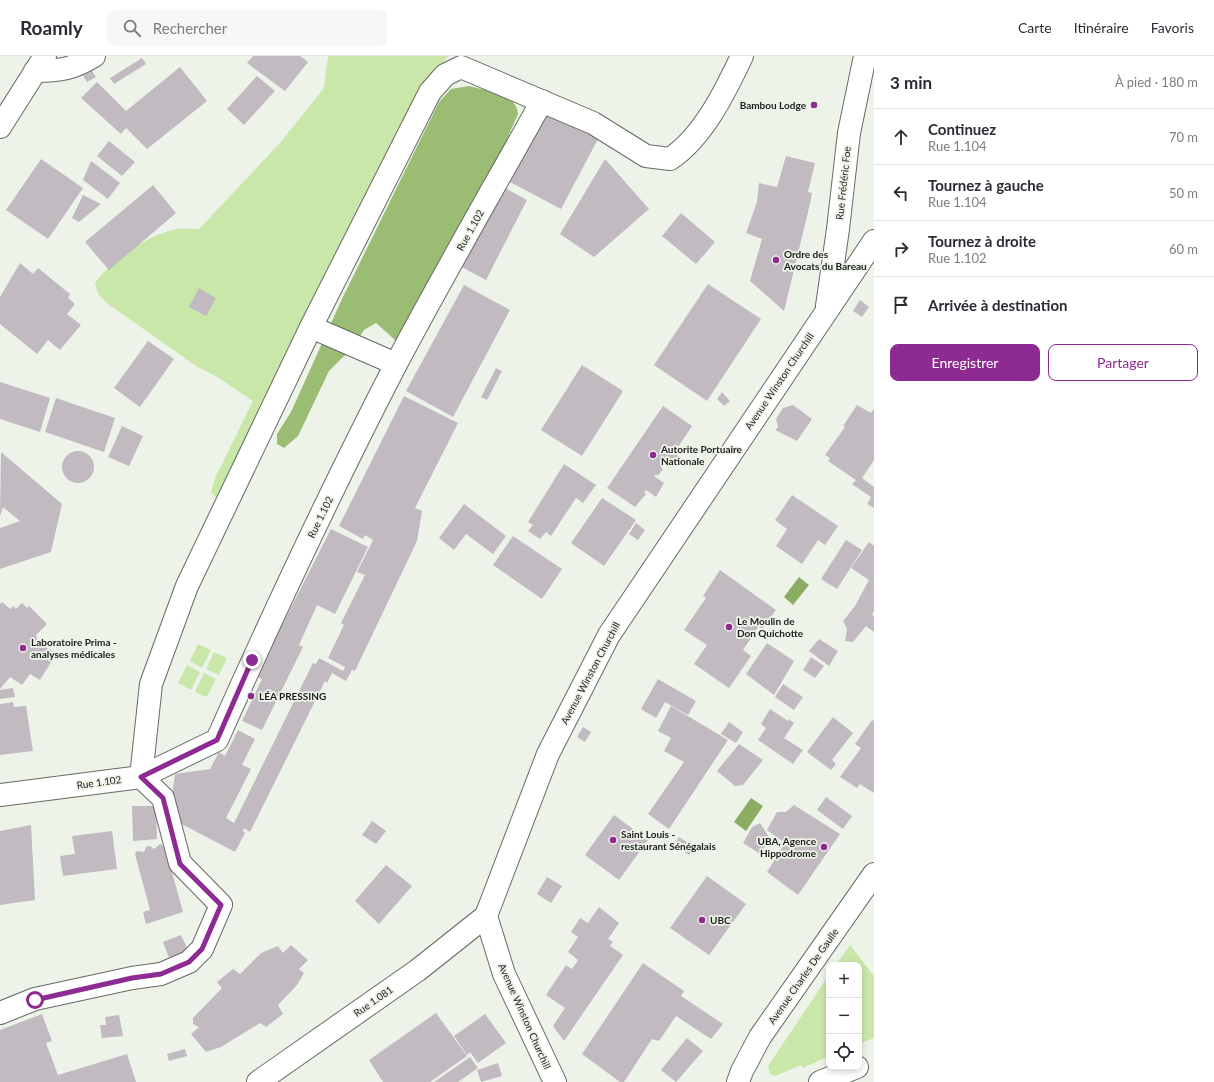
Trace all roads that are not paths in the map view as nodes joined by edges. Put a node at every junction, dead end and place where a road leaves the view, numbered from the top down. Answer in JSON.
{"nodes":[{"id":1,"x":94,"y":56,"type":"edge"},
{"id":2,"x":742,"y":56,"type":"edge"},
{"id":3,"x":864,"y":56,"type":"edge"},
{"id":4,"x":40,"y":64,"type":"edge"},
{"id":5,"x":542,"y":101,"type":"junction"},
{"id":6,"x":0,"y":127,"type":"edge"},
{"id":7,"x":874,"y":242,"type":"edge"},
{"id":8,"x":826,"y":311,"type":"junction"},
{"id":9,"x":311,"y":326,"type":"junction"},
{"id":10,"x":396,"y":364,"type":"junction"},
{"id":11,"x":141,"y":777,"type":"junction"},
{"id":12,"x":0,"y":795,"type":"edge"},
{"id":13,"x":874,"y":874,"type":"edge"},
{"id":14,"x":486,"y":916,"type":"junction"},
{"id":15,"x":0,"y":1014,"type":"edge"},
{"id":16,"x":874,"y":1060,"type":"edge"},
{"id":17,"x":862,"y":1065,"type":"edge"},
{"id":18,"x":850,"y":1070,"type":"edge"},
{"id":19,"x":258,"y":1082,"type":"edge"},
{"id":20,"x":555,"y":1082,"type":"edge"},
{"id":21,"x":738,"y":1082,"type":"edge"},
{"id":22,"x":820,"y":1082,"type":"edge"}],
"edges":[{"from":1,"to":4,"type":"main road"},
{"from":2,"to":5,"type":"main road"},
{"from":3,"to":8,"type":"main road","name":"Rue Frédéric Foe"},
{"from":4,"to":6,"type":"main road"},
{"from":5,"to":9,"type":"main road"},
{"from":5,"to":10,"type":"main road","name":"Rue 1.102"},
{"from":7,"to":8,"type":"main road","name":"Avenue Winston Churchill"},
{"from":8,"to":14,"type":"main road","name":"Avenue Winston Churchill"},
{"from":9,"to":10,"type":"main road"},
{"from":9,"to":11,"type":"main road"},
{"from":10,"to":11,"type":"main road","name":"Rue 1.102"},
{"from":11,"to":12,"type":"main road","name":"Rue 1.102"},
{"from":11,"to":15,"type":"main road"},
{"from":13,"to":21,"type":"main road","name":"Avenue Charles De Gaulle"},
{"from":14,"to":19,"type":"main road","name":"Rue 1.081"},
{"from":14,"to":20,"type":"main road","name":"Avenue Winston Churchill"},
{"from":16,"to":17,"type":"main road"},
{"from":18,"to":22,"type":"main road"}]}
